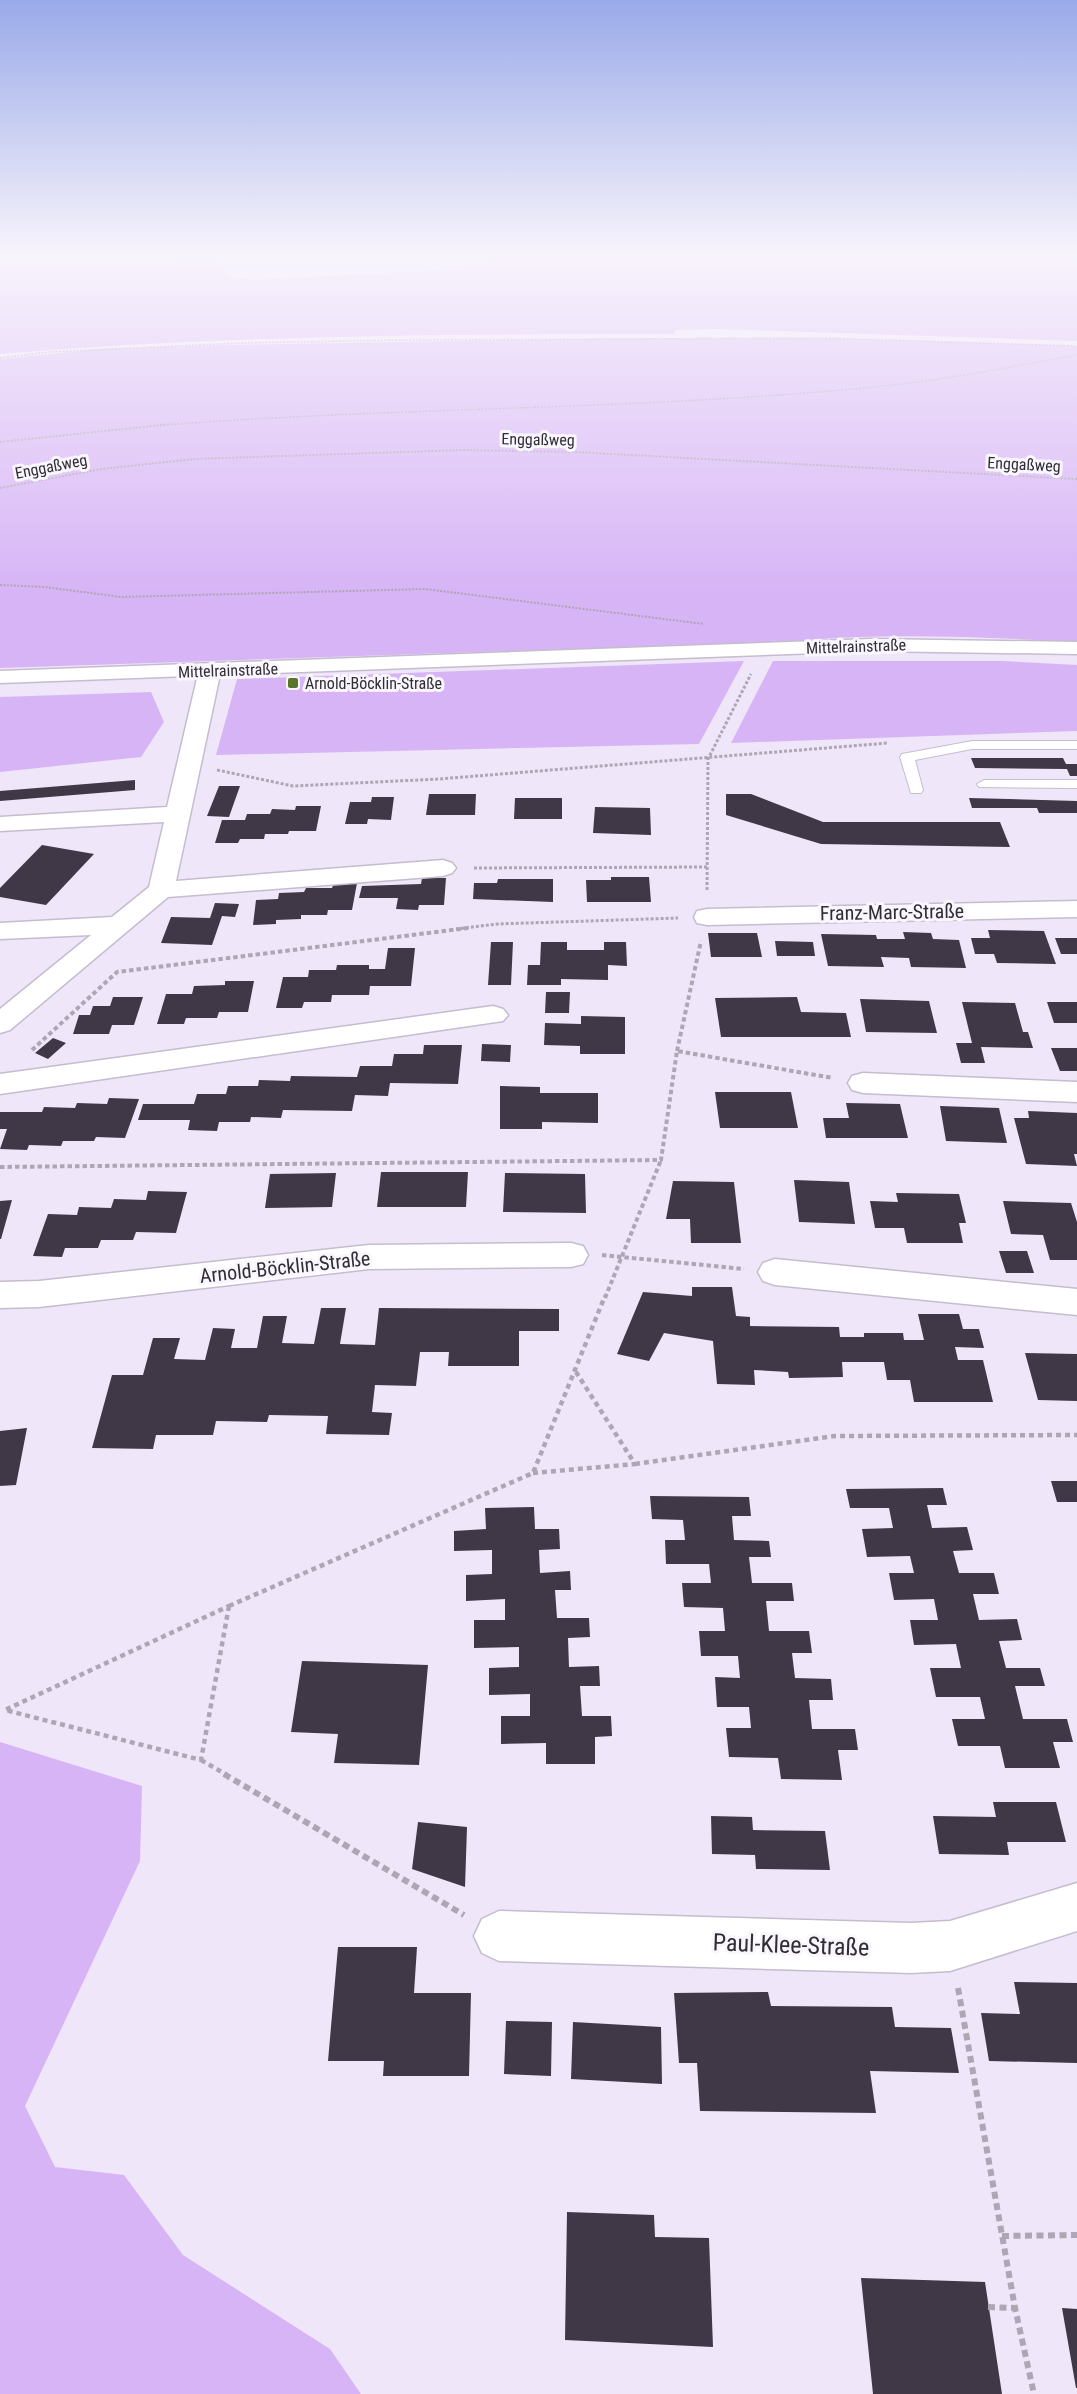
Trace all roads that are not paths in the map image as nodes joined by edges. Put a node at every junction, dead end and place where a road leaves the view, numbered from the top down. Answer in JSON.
{"nodes":[{"id":1,"x":1077,"y":648,"type":"edge"},
{"id":2,"x":636,"y":655,"type":"junction"},
{"id":3,"x":1077,"y":661,"type":"edge"},
{"id":4,"x":210,"y":670,"type":"junction"},
{"id":5,"x":0,"y":677,"type":"edge"},
{"id":6,"x":1077,"y":745,"type":"edge"},
{"id":7,"x":984,"y":784,"type":"dead end"},
{"id":8,"x":1077,"y":784,"type":"edge"},
{"id":9,"x":916,"y":790,"type":"dead end"},
{"id":10,"x":177,"y":814,"type":"junction"},
{"id":11,"x":0,"y":824,"type":"edge"},
{"id":12,"x":443,"y":868,"type":"road end"},
{"id":13,"x":161,"y":890,"type":"junction"},
{"id":14,"x":1077,"y":909,"type":"edge"},
{"id":15,"x":707,"y":917,"type":"road end"},
{"id":16,"x":120,"y":925,"type":"junction"},
{"id":17,"x":0,"y":931,"type":"edge"},
{"id":18,"x":493,"y":1015,"type":"dead end"},
{"id":19,"x":0,"y":1024,"type":"edge"},
{"id":20,"x":863,"y":1083,"type":"road end"},
{"id":21,"x":0,"y":1084,"type":"edge"},
{"id":22,"x":1077,"y":1092,"type":"edge"},
{"id":23,"x":571,"y":1255,"type":"road end"},
{"id":24,"x":775,"y":1272,"type":"road end"},
{"id":25,"x":0,"y":1295,"type":"edge"},
{"id":26,"x":1077,"y":1302,"type":"edge"},
{"id":27,"x":1077,"y":1907,"type":"edge"},
{"id":28,"x":500,"y":1936,"type":"road end"}],
"edges":[{"from":1,"to":2,"type":"street","name":"Mittelrainstraße"},
{"from":2,"to":3,"type":"street","name":"Mittelrainstraße"},
{"from":2,"to":4,"type":"street","name":"Mittelrainstraße"},
{"from":4,"to":5,"type":"street","name":"Mittelrainstraße"},
{"from":4,"to":10,"type":"street"},
{"from":6,"to":9,"type":"lane"},
{"from":7,"to":8,"type":"lane"},
{"from":10,"to":11,"type":"street"},
{"from":10,"to":13,"type":"street"},
{"from":12,"to":13,"type":"street"},
{"from":13,"to":16,"type":"street"},
{"from":14,"to":15,"type":"street","name":"Franz-Marc-Straße"},
{"from":16,"to":17,"type":"street"},
{"from":16,"to":19,"type":"street"},
{"from":18,"to":21,"type":"street"},
{"from":20,"to":22,"type":"street"},
{"from":23,"to":25,"type":"street","name":"Arnold-Böcklin-Straße"},
{"from":24,"to":26,"type":"street"},
{"from":27,"to":28,"type":"street","name":"Paul-Klee-Straße"}]}
